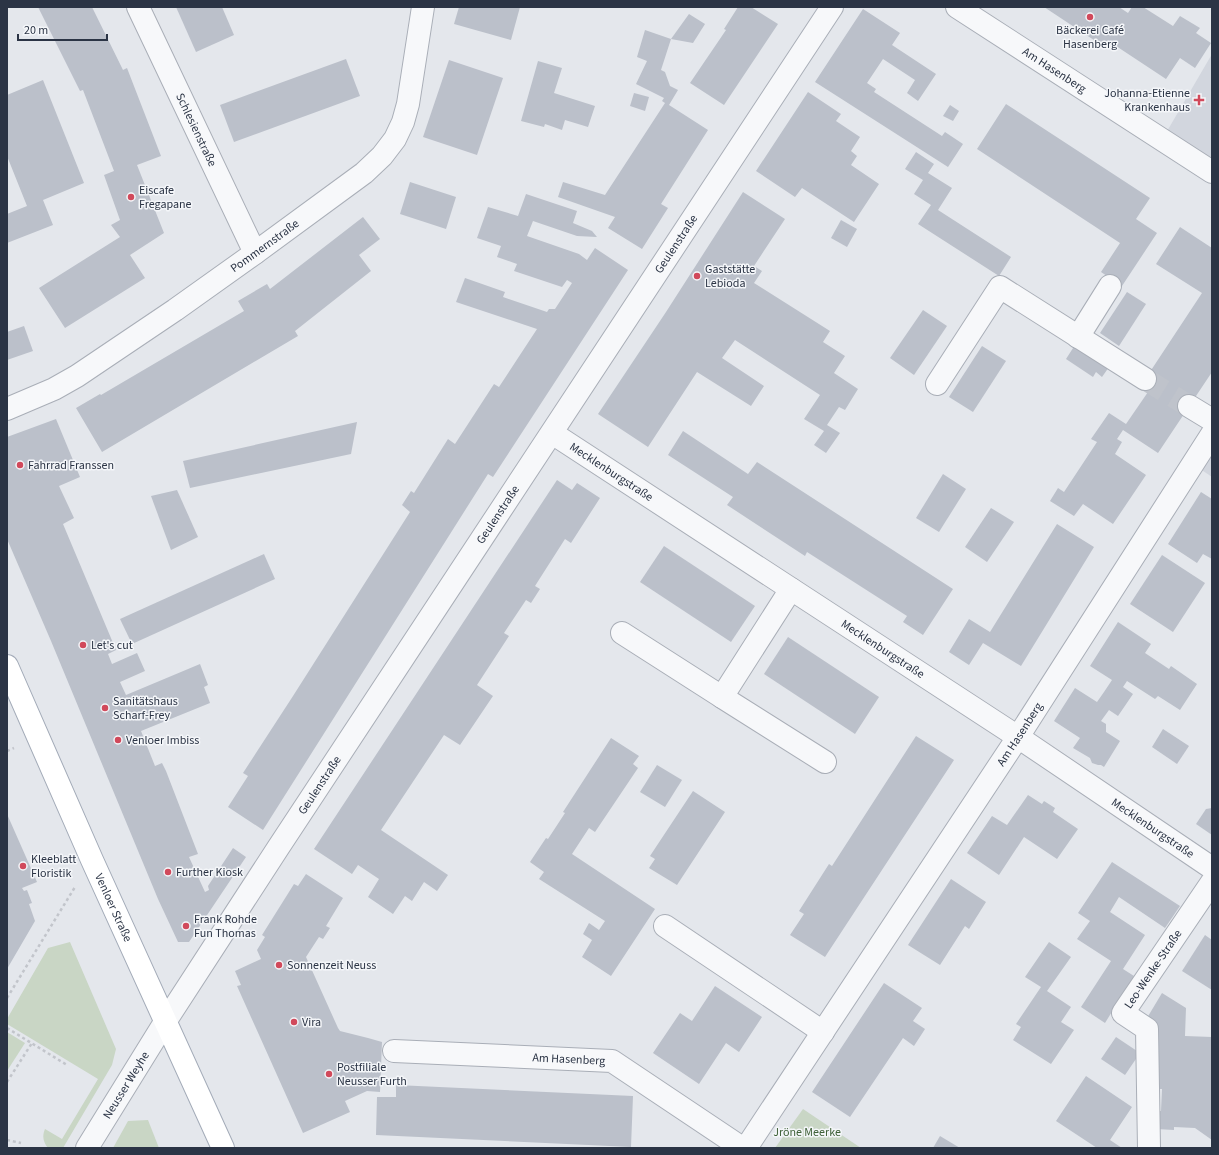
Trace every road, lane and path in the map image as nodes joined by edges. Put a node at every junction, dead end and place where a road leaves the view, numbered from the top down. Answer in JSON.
{"nodes":[{"id":1,"x":138,"y":7,"type":"edge"},
{"id":2,"x":424,"y":7,"type":"edge"},
{"id":3,"x":832,"y":7,"type":"edge"},
{"id":4,"x":957,"y":7,"type":"edge"},
{"id":5,"x":1212,"y":172,"type":"edge"},
{"id":6,"x":255,"y":253,"type":"junction"},
{"id":7,"x":1110,"y":286,"type":"dead end"},
{"id":8,"x":1078,"y":337,"type":"junction"},
{"id":9,"x":1146,"y":379,"type":"tunnel mouth"},
{"id":10,"x":938,"y":384,"type":"dead end"},
{"id":11,"x":1189,"y":406,"type":"tunnel mouth"},
{"id":12,"x":7,"y":409,"type":"edge"},
{"id":13,"x":1212,"y":420,"type":"edge"},
{"id":14,"x":552,"y":433,"type":"junction"},
{"id":15,"x":1212,"y":434,"type":"edge"},
{"id":16,"x":791,"y":589,"type":"junction"},
{"id":17,"x":622,"y":633,"type":"dead end"},
{"id":18,"x":7,"y":666,"type":"edge"},
{"id":19,"x":722,"y":697,"type":"junction"},
{"id":20,"x":1018,"y":737,"type":"junction"},
{"id":21,"x":825,"y":762,"type":"dead end"},
{"id":22,"x":92,"y":860,"type":"junction"},
{"id":23,"x":1212,"y":868,"type":"edge"},
{"id":24,"x":1212,"y":882,"type":"edge"},
{"id":25,"x":665,"y":926,"type":"dead end"},
{"id":26,"x":7,"y":998,"type":"edge"},
{"id":27,"x":165,"y":1022,"type":"junction"},
{"id":28,"x":7,"y":1028,"type":"edge"},
{"id":29,"x":823,"y":1032,"type":"junction"},
{"id":30,"x":32,"y":1043,"type":"junction"},
{"id":31,"x":394,"y":1051,"type":"dead end"},
{"id":32,"x":67,"y":1065,"type":"dead end"},
{"id":33,"x":7,"y":1082,"type":"edge"},
{"id":34,"x":7,"y":1140,"type":"edge"},
{"id":35,"x":21,"y":1143,"type":"dead end"},
{"id":36,"x":87,"y":1148,"type":"edge"},
{"id":37,"x":223,"y":1148,"type":"edge"},
{"id":38,"x":742,"y":1148,"type":"edge"},
{"id":39,"x":746,"y":1148,"type":"edge"},
{"id":40,"x":1149,"y":1148,"type":"edge"}],
"edges":[{"from":1,"to":6,"type":"street","name":"Schlesienstraße"},
{"from":2,"to":6,"type":"street","name":"Pommernstraße"},
{"from":3,"to":14,"type":"street","name":"Geulenstraße"},
{"from":4,"to":5,"type":"street","name":"Am Hasenberg"},
{"from":6,"to":12,"type":"street","name":"Pommernstraße"},
{"from":7,"to":8,"type":"street"},
{"from":8,"to":9,"type":"street"},
{"from":8,"to":10,"type":"street"},
{"from":11,"to":13,"type":"street"},
{"from":14,"to":16,"type":"street","name":"Mecklenburgstraße"},
{"from":14,"to":27,"type":"street","name":"Geulenstraße"},
{"from":15,"to":20,"type":"street","name":"Am Hasenberg"},
{"from":16,"to":19,"type":"street"},
{"from":16,"to":20,"type":"street","name":"Mecklenburgstraße"},
{"from":17,"to":19,"type":"street"},
{"from":18,"to":22,"type":"main road","name":"Venloer Straße"},
{"from":19,"to":21,"type":"street"},
{"from":20,"to":23,"type":"street","name":"Mecklenburgstraße"},
{"from":20,"to":29,"type":"street","name":"Am Hasenberg"},
{"from":22,"to":26,"type":"path"},
{"from":22,"to":27,"type":"main road","name":"Venloer Straße"},
{"from":24,"to":40,"type":"street","name":"Leo-Wenke-Straße"},
{"from":25,"to":29,"type":"street"},
{"from":27,"to":36,"type":"street","name":"Neusser Weyhe"},
{"from":27,"to":37,"type":"main road","name":"Venloer Straße"},
{"from":28,"to":30,"type":"path"},
{"from":29,"to":39,"type":"street","name":"Am Hasenberg"},
{"from":30,"to":32,"type":"path"},
{"from":30,"to":33,"type":"path"},
{"from":31,"to":38,"type":"street","name":"Am Hasenberg"},
{"from":34,"to":35,"type":"path"}]}
